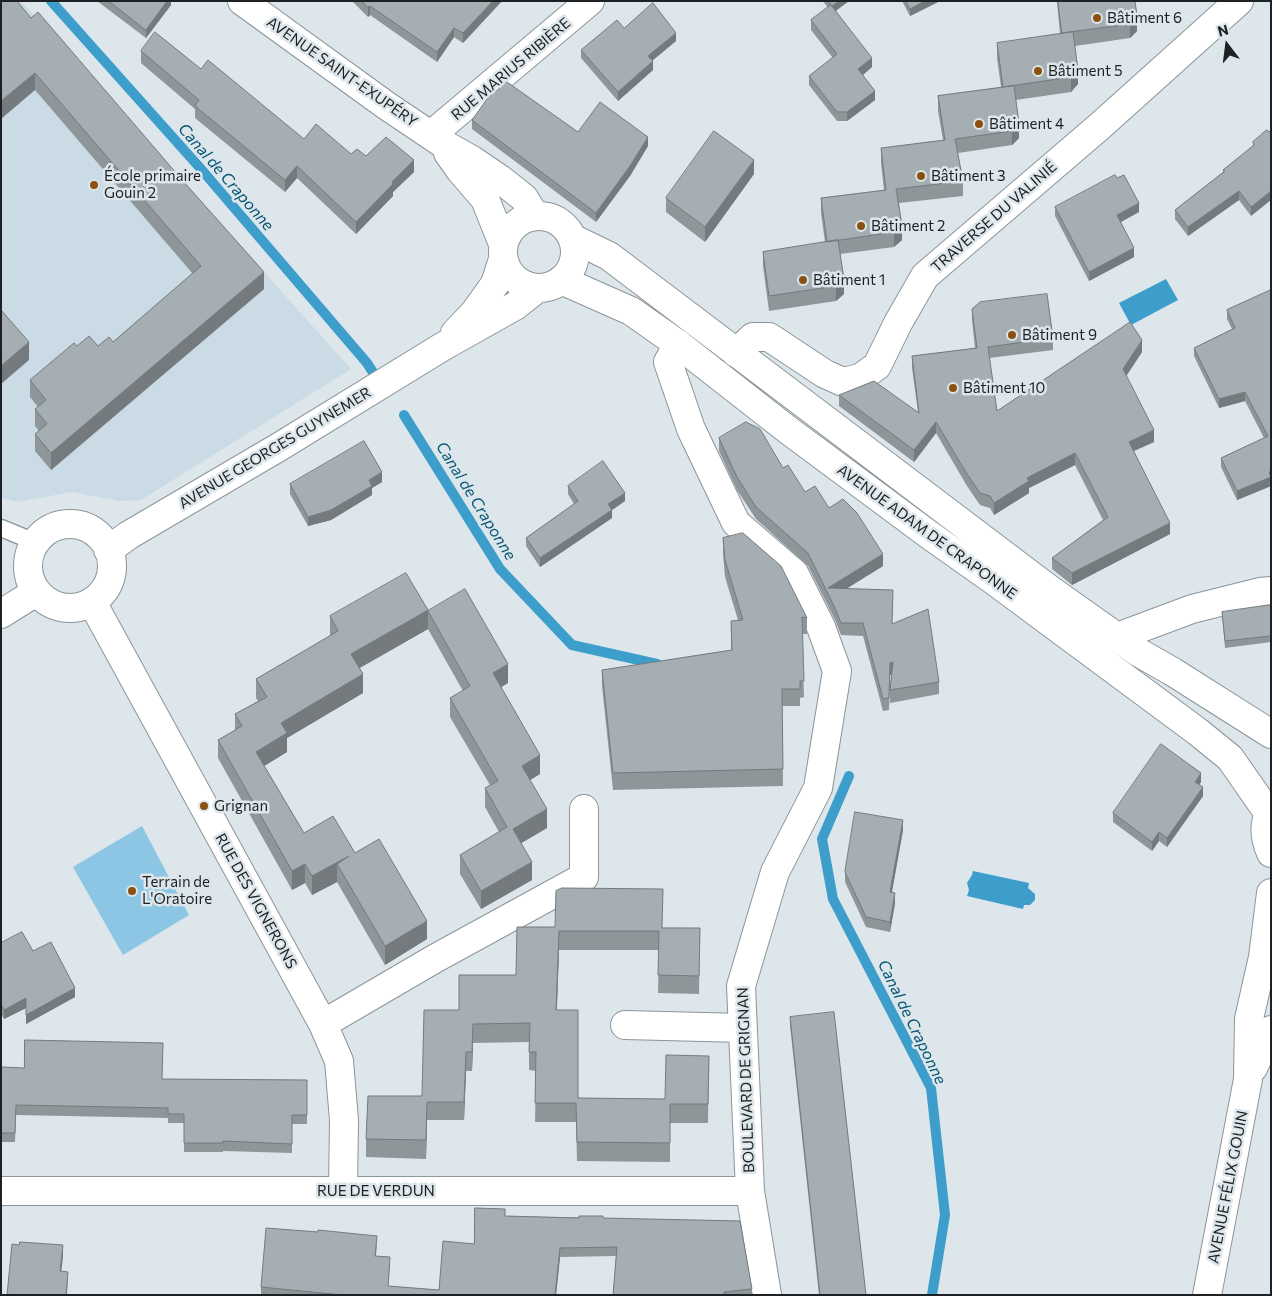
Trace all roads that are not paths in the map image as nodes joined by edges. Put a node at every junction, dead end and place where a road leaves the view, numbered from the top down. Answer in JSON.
{"nodes":[{"id":1,"x":242,"y":1,"type":"edge"},
{"id":2,"x":590,"y":1,"type":"edge"},
{"id":3,"x":1239,"y":1,"type":"edge"},
{"id":4,"x":436,"y":139,"type":"junction"},
{"id":5,"x":535,"y":216,"type":"junction"},
{"id":6,"x":572,"y":238,"type":"junction"},
{"id":7,"x":503,"y":251,"type":"junction"},
{"id":8,"x":550,"y":284,"type":"junction"},
{"id":9,"x":678,"y":344,"type":"junction"},
{"id":10,"x":442,"y":347,"type":"junction"},
{"id":11,"x":736,"y":353,"type":"junction"},
{"id":12,"x":1,"y":528,"type":"edge"},
{"id":13,"x":35,"y":542,"type":"junction"},
{"id":14,"x":108,"y":550,"type":"junction"},
{"id":15,"x":1271,"y":591,"type":"edge"},
{"id":16,"x":36,"y":592,"type":"junction"},
{"id":17,"x":92,"y":602,"type":"junction"},
{"id":18,"x":1,"y":614,"type":"edge"},
{"id":19,"x":1117,"y":637,"type":"junction"},
{"id":20,"x":1271,"y":734,"type":"edge"},
{"id":21,"x":584,"y":809,"type":"dead end"},
{"id":22,"x":1270,"y":812,"type":"edge"},
{"id":23,"x":1271,"y":853,"type":"edge"},
{"id":24,"x":1271,"y":893,"type":"edge"},
{"id":25,"x":323,"y":1024,"type":"junction"},
{"id":26,"x":624,"y":1025,"type":"dead end"},
{"id":27,"x":743,"y":1028,"type":"junction"},
{"id":28,"x":1271,"y":1030,"type":"edge"},
{"id":29,"x":1248,"y":1079,"type":"junction"},
{"id":30,"x":342,"y":1191,"type":"junction"},
{"id":31,"x":750,"y":1191,"type":"junction"},
{"id":32,"x":1,"y":1192,"type":"edge"},
{"id":33,"x":767,"y":1295,"type":"edge"},
{"id":34,"x":1207,"y":1295,"type":"edge"}],
"edges":[{"from":1,"to":4,"type":"street","name":"AVENUE SAINT-EXUPÉRY"},
{"from":2,"to":4,"type":"street","name":"RUE MARIUS RIBIÈRE"},
{"from":3,"to":11,"type":"street","name":"TRAVERSE DU VALINIÉ"},
{"from":4,"to":5,"type":"street"},
{"from":4,"to":7,"type":"street"},
{"from":5,"to":6,"type":"street"},
{"from":5,"to":7,"type":"street"},
{"from":6,"to":8,"type":"street"},
{"from":6,"to":11,"type":"street","name":"AVENUE ADAM DE CRAPONNE"},
{"from":7,"to":8,"type":"street"},
{"from":7,"to":10,"type":"street"},
{"from":8,"to":9,"type":"street","name":"AVENUE ADAM DE CRAPONNE"},
{"from":8,"to":10,"type":"street"},
{"from":9,"to":22,"type":"street","name":"AVENUE ADAM DE CRAPONNE"},
{"from":9,"to":27,"type":"street","name":"BOULEVARD DE GRIGNAN"},
{"from":10,"to":14,"type":"street","name":"AVENUE GEORGES GUYNEMER"},
{"from":11,"to":19,"type":"street","name":"AVENUE ADAM DE CRAPONNE"},
{"from":12,"to":13,"type":"lane"},
{"from":13,"to":14,"type":"street"},
{"from":13,"to":16,"type":"street"},
{"from":14,"to":17,"type":"street"},
{"from":15,"to":19,"type":"street"},
{"from":16,"to":17,"type":"street"},
{"from":16,"to":18,"type":"street"},
{"from":17,"to":25,"type":"street","name":"RUE DES VIGNERONS"},
{"from":19,"to":20,"type":"street","name":"AVENUE ADAM DE CRAPONNE"},
{"from":21,"to":25,"type":"street"},
{"from":22,"to":23,"type":"street"},
{"from":24,"to":29,"type":"street","name":"AVENUE FÉLIX GOUIN"},
{"from":25,"to":30,"type":"street","name":"RUE DES VIGNERONS"},
{"from":26,"to":27,"type":"street"},
{"from":27,"to":31,"type":"street","name":"BOULEVARD DE GRIGNAN"},
{"from":28,"to":29,"type":"street","name":"AVENUE FÉLIX GOUIN"},
{"from":29,"to":34,"type":"street","name":"AVENUE FÉLIX GOUIN"},
{"from":30,"to":31,"type":"street","name":"RUE DE VERDUN"},
{"from":30,"to":32,"type":"street","name":"RUE DE VERDUN"},
{"from":31,"to":33,"type":"street","name":"BOULEVARD DE GRIGNAN"}]}
